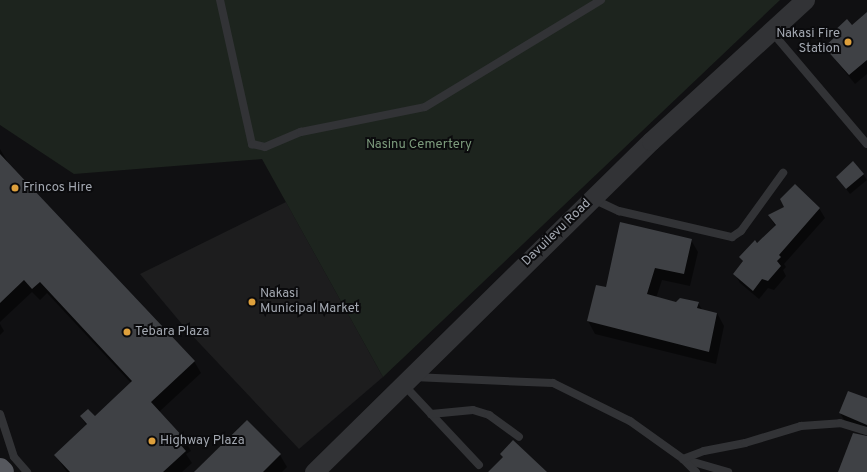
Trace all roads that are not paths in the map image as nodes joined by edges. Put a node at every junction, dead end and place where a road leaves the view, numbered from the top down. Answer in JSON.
{"nodes":[{"id":1,"x":220,"y":0,"type":"edge"},
{"id":2,"x":601,"y":0,"type":"edge"},
{"id":3,"x":805,"y":0,"type":"edge"},
{"id":4,"x":771,"y":31,"type":"junction"},
{"id":5,"x":867,"y":144,"type":"edge"},
{"id":6,"x":783,"y":173,"type":"dead end"},
{"id":7,"x":592,"y":199,"type":"junction"},
{"id":8,"x":407,"y":380,"type":"junction"},
{"id":9,"x":0,"y":414,"type":"edge"},
{"id":10,"x":431,"y":414,"type":"junction"},
{"id":11,"x":867,"y":431,"type":"edge"},
{"id":12,"x":519,"y":437,"type":"dead end"},
{"id":13,"x":683,"y":459,"type":"junction"},
{"id":14,"x":479,"y":465,"type":"dead end"},
{"id":15,"x":0,"y":469,"type":"edge"},
{"id":16,"x":3,"y":472,"type":"edge"},
{"id":17,"x":27,"y":472,"type":"edge"},
{"id":18,"x":314,"y":472,"type":"edge"},
{"id":19,"x":696,"y":472,"type":"edge"},
{"id":20,"x":728,"y":472,"type":"edge"}],
"edges":[{"from":1,"to":2,"type":"lane"},
{"from":3,"to":4,"type":"street","name":"Davuilevu Road"},
{"from":4,"to":5,"type":"lane"},
{"from":4,"to":7,"type":"street","name":"Davuilevu Road"},
{"from":6,"to":7,"type":"lane"},
{"from":7,"to":8,"type":"street","name":"Davuilevu Road"},
{"from":8,"to":10,"type":"lane"},
{"from":8,"to":13,"type":"lane"},
{"from":8,"to":18,"type":"street","name":"Davuilevu Road"},
{"from":9,"to":17,"type":"lane"},
{"from":10,"to":12,"type":"lane"},
{"from":10,"to":14,"type":"lane"},
{"from":11,"to":13,"type":"lane"},
{"from":13,"to":19,"type":"lane"},
{"from":13,"to":20,"type":"lane"},
{"from":15,"to":16,"type":"highway"}]}
